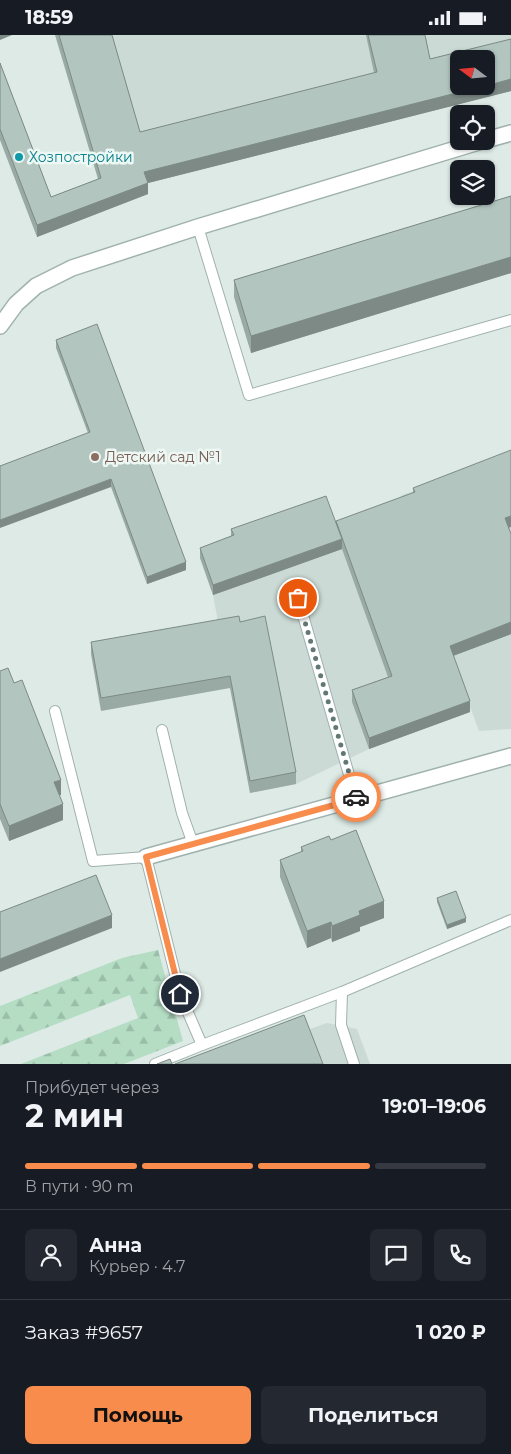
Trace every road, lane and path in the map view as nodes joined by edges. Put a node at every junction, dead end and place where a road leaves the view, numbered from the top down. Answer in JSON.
{"nodes":[{"id":1,"x":511,"y":133,"type":"edge"},
{"id":2,"x":495,"y":137,"type":"edge"},
{"id":3,"x":452,"y":150,"type":"edge"},
{"id":4,"x":198,"y":227,"type":"junction"},
{"id":5,"x":511,"y":320,"type":"edge"},
{"id":6,"x":0,"y":326,"type":"edge"},
{"id":7,"x":298,"y":598,"type":"dead end"},
{"id":8,"x":55,"y":711,"type":"dead end"},
{"id":9,"x":162,"y":730,"type":"dead end"},
{"id":10,"x":511,"y":756,"type":"edge"},
{"id":11,"x":356,"y":799,"type":"junction"},
{"id":12,"x":193,"y":844,"type":"junction"},
{"id":13,"x":146,"y":857,"type":"junction"},
{"id":14,"x":511,"y":920,"type":"edge"},
{"id":15,"x":342,"y":992,"type":"junction"},
{"id":16,"x":202,"y":1045,"type":"junction"},
{"id":17,"x":155,"y":1064,"type":"edge"},
{"id":18,"x":354,"y":1064,"type":"edge"}],
"edges":[{"from":1,"to":2,"type":"street"},
{"from":3,"to":4,"type":"street"},
{"from":4,"to":5,"type":"lane"},
{"from":4,"to":6,"type":"street"},
{"from":7,"to":11,"type":"lane"},
{"from":8,"to":13,"type":"lane"},
{"from":9,"to":12,"type":"lane"},
{"from":10,"to":11,"type":"street"},
{"from":11,"to":12,"type":"street"},
{"from":12,"to":13,"type":"street"},
{"from":13,"to":16,"type":"lane"},
{"from":14,"to":15,"type":"lane"},
{"from":15,"to":16,"type":"lane"},
{"from":15,"to":18,"type":"lane"},
{"from":16,"to":17,"type":"lane"}]}
